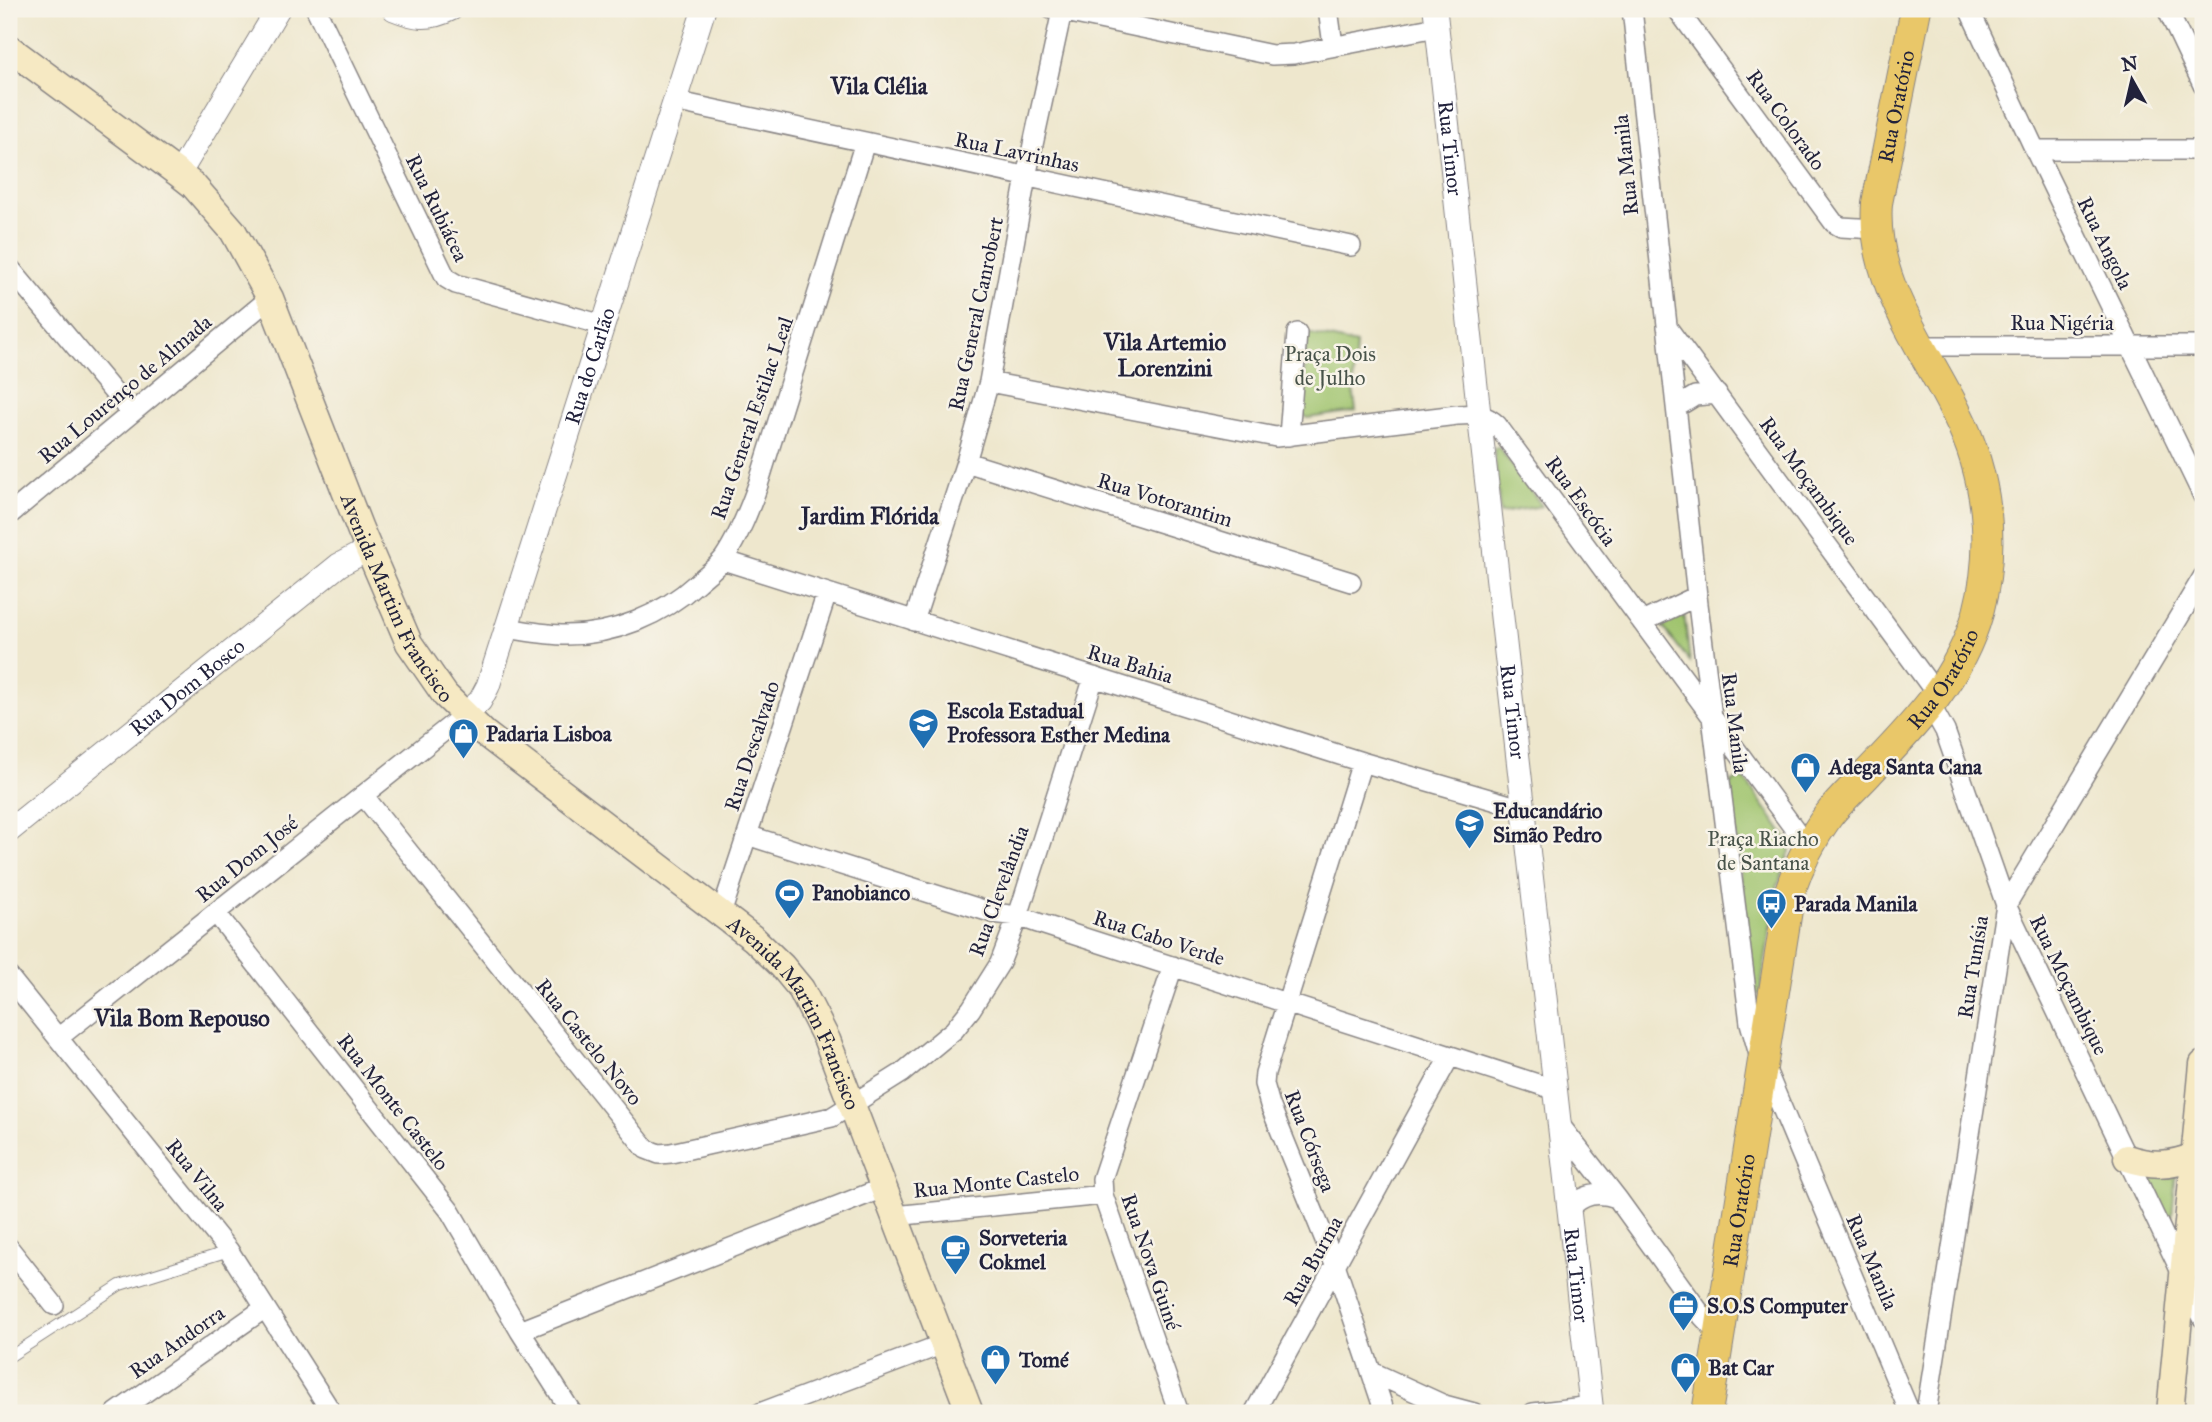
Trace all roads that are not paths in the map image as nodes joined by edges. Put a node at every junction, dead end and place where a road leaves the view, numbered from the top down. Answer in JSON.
{"nodes":[{"id":1,"x":278,"y":9,"type":"edge"},
{"id":2,"x":316,"y":9,"type":"edge"},
{"id":3,"x":394,"y":9,"type":"edge"},
{"id":4,"x":451,"y":9,"type":"edge"},
{"id":5,"x":704,"y":9,"type":"edge"},
{"id":6,"x":1328,"y":9,"type":"edge"},
{"id":7,"x":1632,"y":9,"type":"edge"},
{"id":8,"x":1677,"y":9,"type":"edge"},
{"id":9,"x":1916,"y":9,"type":"edge"},
{"id":10,"x":1969,"y":9,"type":"edge"},
{"id":11,"x":2167,"y":9,"type":"edge"},
{"id":12,"x":1056,"y":10,"type":"edge"},
{"id":13,"x":1116,"y":16,"type":"edge"},
{"id":14,"x":1436,"y":18,"type":"edge"},
{"id":15,"x":1333,"y":45,"type":"junction"},
{"id":16,"x":9,"y":48,"type":"edge"},
{"id":17,"x":2203,"y":85,"type":"edge"},
{"id":18,"x":674,"y":101,"type":"junction"},
{"id":19,"x":865,"y":142,"type":"junction"},
{"id":20,"x":2035,"y":150,"type":"junction"},
{"id":21,"x":2203,"y":150,"type":"edge"},
{"id":22,"x":179,"y":174,"type":"junction"},
{"id":23,"x":1026,"y":177,"type":"junction"},
{"id":24,"x":1876,"y":229,"type":"junction"},
{"id":25,"x":1351,"y":246,"type":"dead end"},
{"id":26,"x":9,"y":267,"type":"edge"},
{"id":27,"x":270,"y":298,"type":"junction"},
{"id":28,"x":603,"y":325,"type":"junction"},
{"id":29,"x":1667,"y":327,"type":"junction"},
{"id":30,"x":1297,"y":333,"type":"dead end"},
{"id":31,"x":2130,"y":345,"type":"junction"},
{"id":32,"x":1920,"y":346,"type":"junction"},
{"id":33,"x":2203,"y":346,"type":"edge"},
{"id":34,"x":989,"y":382,"type":"junction"},
{"id":35,"x":1717,"y":394,"type":"junction"},
{"id":36,"x":1677,"y":407,"type":"junction"},
{"id":37,"x":131,"y":413,"type":"junction"},
{"id":38,"x":1479,"y":414,"type":"junction"},
{"id":39,"x":1289,"y":436,"type":"junction"},
{"id":40,"x":966,"y":462,"type":"junction"},
{"id":41,"x":2203,"y":496,"type":"edge"},
{"id":42,"x":9,"y":515,"type":"edge"},
{"id":43,"x":369,"y":549,"type":"junction"},
{"id":44,"x":723,"y":559,"type":"junction"},
{"id":45,"x":2203,"y":577,"type":"edge"},
{"id":46,"x":1351,"y":582,"type":"dead end"},
{"id":47,"x":827,"y":593,"type":"junction"},
{"id":48,"x":1697,"y":596,"type":"junction"},
{"id":49,"x":914,"y":621,"type":"junction"},
{"id":50,"x":1642,"y":622,"type":"junction"},
{"id":51,"x":507,"y":628,"type":"junction"},
{"id":52,"x":1094,"y":677,"type":"junction"},
{"id":53,"x":1935,"y":701,"type":"junction"},
{"id":54,"x":464,"y":715,"type":"junction"},
{"id":55,"x":1711,"y":716,"type":"junction"},
{"id":56,"x":1362,"y":762,"type":"junction"},
{"id":57,"x":363,"y":795,"type":"junction"},
{"id":58,"x":1524,"y":809,"type":"junction"},
{"id":59,"x":9,"y":831,"type":"edge"},
{"id":60,"x":1796,"y":831,"type":"dead end"},
{"id":61,"x":747,"y":835,"type":"junction"},
{"id":62,"x":2006,"y":905,"type":"junction"},
{"id":63,"x":216,"y":913,"type":"junction"},
{"id":64,"x":721,"y":914,"type":"junction"},
{"id":65,"x":1018,"y":916,"type":"junction"},
{"id":66,"x":1173,"y":967,"type":"junction"},
{"id":67,"x":9,"y":977,"type":"edge"},
{"id":68,"x":1287,"y":1003,"type":"junction"},
{"id":69,"x":58,"y":1038,"type":"junction"},
{"id":70,"x":1450,"y":1056,"type":"junction"},
{"id":71,"x":1763,"y":1062,"type":"junction"},
{"id":72,"x":2203,"y":1064,"type":"edge"},
{"id":73,"x":1556,"y":1090,"type":"junction"},
{"id":74,"x":852,"y":1106,"type":"junction"},
{"id":75,"x":1560,"y":1125,"type":"junction"},
{"id":76,"x":2197,"y":1150,"type":"edge"},
{"id":77,"x":2127,"y":1158,"type":"junction"},
{"id":78,"x":883,"y":1188,"type":"junction"},
{"id":79,"x":1103,"y":1195,"type":"junction"},
{"id":80,"x":1617,"y":1198,"type":"junction"},
{"id":81,"x":1569,"y":1209,"type":"junction"},
{"id":82,"x":894,"y":1216,"type":"junction"},
{"id":83,"x":9,"y":1248,"type":"edge"},
{"id":84,"x":229,"y":1251,"type":"junction"},
{"id":85,"x":1336,"y":1267,"type":"junction"},
{"id":86,"x":2183,"y":1276,"type":"junction"},
{"id":87,"x":54,"y":1305,"type":"dead end"},
{"id":88,"x":265,"y":1308,"type":"junction"},
{"id":89,"x":2203,"y":1318,"type":"edge"},
{"id":90,"x":520,"y":1331,"type":"junction"},
{"id":91,"x":1720,"y":1335,"type":"junction"},
{"id":92,"x":943,"y":1344,"type":"junction"},
{"id":93,"x":9,"y":1357,"type":"edge"},
{"id":94,"x":1371,"y":1372,"type":"junction"},
{"id":95,"x":1592,"y":1410,"type":"edge"},
{"id":96,"x":116,"y":1413,"type":"edge"},
{"id":97,"x":332,"y":1413,"type":"edge"},
{"id":98,"x":572,"y":1413,"type":"edge"},
{"id":99,"x":760,"y":1413,"type":"edge"},
{"id":100,"x":970,"y":1413,"type":"edge"},
{"id":101,"x":1179,"y":1413,"type":"edge"},
{"id":102,"x":1254,"y":1413,"type":"edge"},
{"id":103,"x":1385,"y":1413,"type":"edge"},
{"id":104,"x":1474,"y":1413,"type":"edge"},
{"id":105,"x":1533,"y":1413,"type":"edge"},
{"id":106,"x":1707,"y":1413,"type":"edge"},
{"id":107,"x":1910,"y":1413,"type":"edge"},
{"id":108,"x":1926,"y":1413,"type":"edge"},
{"id":109,"x":2170,"y":1413,"type":"edge"}],
"edges":[{"from":1,"to":22,"type":"street"},
{"from":2,"to":28,"type":"street","name":"Rua Rubiácea"},
{"from":3,"to":4,"type":"street"},
{"from":5,"to":18,"type":"street","name":"Rua do Carlão"},
{"from":6,"to":15,"type":"street"},
{"from":7,"to":29,"type":"street","name":"Rua Manila"},
{"from":8,"to":24,"type":"street","name":"Rua Colorado"},
{"from":9,"to":24,"type":"main road","name":"Rua Oratório"},
{"from":10,"to":20,"type":"street","name":"Rua Angola"},
{"from":11,"to":17,"type":"street"},
{"from":12,"to":13,"type":"street"},
{"from":12,"to":23,"type":"street","name":"Rua General Canrobert"},
{"from":13,"to":15,"type":"street"},
{"from":14,"to":15,"type":"street"},
{"from":14,"to":38,"type":"street","name":"Rua Timor"},
{"from":16,"to":22,"type":"main road","name":"Avenida Martim Francisco"},
{"from":18,"to":19,"type":"street","name":"Rua Lavrinhas"},
{"from":18,"to":28,"type":"street","name":"Rua do Carlão"},
{"from":19,"to":23,"type":"street","name":"Rua Lavrinhas"},
{"from":19,"to":44,"type":"street","name":"Rua General Estilac Leal"},
{"from":20,"to":21,"type":"street"},
{"from":20,"to":31,"type":"street","name":"Rua Angola"},
{"from":22,"to":27,"type":"main road","name":"Avenida Martim Francisco"},
{"from":23,"to":25,"type":"street","name":"Rua Lavrinhas"},
{"from":23,"to":34,"type":"street","name":"Rua General Canrobert"},
{"from":24,"to":32,"type":"main road","name":"Rua Oratório"},
{"from":26,"to":37,"type":"street"},
{"from":27,"to":37,"type":"street","name":"Rua Lourenço de Almada"},
{"from":27,"to":43,"type":"main road","name":"Avenida Martim Francisco"},
{"from":28,"to":51,"type":"street","name":"Rua do Carlão"},
{"from":29,"to":35,"type":"street","name":"Rua Moçambique"},
{"from":29,"to":36,"type":"street","name":"Rua Manila"},
{"from":30,"to":39,"type":"street"},
{"from":31,"to":32,"type":"street","name":"Rua Nigéria"},
{"from":31,"to":33,"type":"street","name":"Rua Nigéria"},
{"from":31,"to":41,"type":"street","name":"Rua Angola"},
{"from":32,"to":53,"type":"main road","name":"Rua Oratório"},
{"from":34,"to":39,"type":"street"},
{"from":34,"to":40,"type":"street","name":"Rua General Canrobert"},
{"from":35,"to":36,"type":"street"},
{"from":35,"to":53,"type":"street","name":"Rua Moçambique"},
{"from":36,"to":48,"type":"street","name":"Rua Manila"},
{"from":37,"to":42,"type":"street","name":"Rua Lourenço de Almada"},
{"from":38,"to":39,"type":"street"},
{"from":38,"to":50,"type":"street","name":"Rua Escócia"},
{"from":38,"to":58,"type":"street","name":"Rua Timor"},
{"from":40,"to":46,"type":"street","name":"Rua Votorantim"},
{"from":40,"to":49,"type":"street","name":"Rua General Canrobert"},
{"from":43,"to":54,"type":"main road","name":"Avenida Martim Francisco"},
{"from":43,"to":59,"type":"street","name":"Rua Dom Bosco"},
{"from":44,"to":47,"type":"street","name":"Rua Bahia"},
{"from":44,"to":51,"type":"street","name":"Rua General Estilac Leal"},
{"from":45,"to":62,"type":"street","name":"Rua Tunísia"},
{"from":47,"to":49,"type":"street","name":"Rua Bahia"},
{"from":47,"to":61,"type":"street","name":"Rua Descalvado"},
{"from":48,"to":50,"type":"street"},
{"from":48,"to":55,"type":"street","name":"Rua Manila"},
{"from":49,"to":52,"type":"street","name":"Rua Bahia"},
{"from":50,"to":55,"type":"street","name":"Rua Escócia"},
{"from":51,"to":54,"type":"street","name":"Rua do Carlão"},
{"from":52,"to":56,"type":"street","name":"Rua Bahia"},
{"from":52,"to":65,"type":"street","name":"Rua Clevelândia"},
{"from":53,"to":62,"type":"street","name":"Rua Moçambique"},
{"from":53,"to":71,"type":"main road","name":"Rua Oratório"},
{"from":54,"to":57,"type":"street","name":"Rua Dom José"},
{"from":54,"to":64,"type":"main road","name":"Avenida Martim Francisco"},
{"from":55,"to":60,"type":"street","name":"Rua Escócia"},
{"from":55,"to":71,"type":"street","name":"Rua Manila"},
{"from":56,"to":58,"type":"street","name":"Rua Bahia"},
{"from":56,"to":68,"type":"street","name":"Rua Córsega"},
{"from":57,"to":63,"type":"street","name":"Rua Dom José"},
{"from":57,"to":74,"type":"street","name":"Rua Castelo Novo"},
{"from":58,"to":73,"type":"street","name":"Rua Timor"},
{"from":61,"to":64,"type":"street","name":"Rua Descalvado"},
{"from":61,"to":65,"type":"street","name":"Rua Cabo Verde"},
{"from":62,"to":77,"type":"street","name":"Rua Moçambique"},
{"from":62,"to":108,"type":"street","name":"Rua Tunísia"},
{"from":63,"to":69,"type":"street","name":"Rua Dom José"},
{"from":63,"to":90,"type":"street","name":"Rua Monte Castelo"},
{"from":64,"to":74,"type":"main road","name":"Avenida Martim Francisco"},
{"from":65,"to":66,"type":"street","name":"Rua Cabo Verde"},
{"from":65,"to":74,"type":"street","name":"Rua Clevelândia"},
{"from":66,"to":68,"type":"street","name":"Rua Cabo Verde"},
{"from":66,"to":79,"type":"street","name":"Rua Nova Guiné"},
{"from":67,"to":69,"type":"street","name":"Rua Vilna"},
{"from":68,"to":70,"type":"street","name":"Rua Cabo Verde"},
{"from":68,"to":85,"type":"street","name":"Rua Córsega"},
{"from":69,"to":84,"type":"street","name":"Rua Vilna"},
{"from":70,"to":73,"type":"street","name":"Rua Cabo Verde"},
{"from":70,"to":85,"type":"street","name":"Rua Burma"},
{"from":71,"to":91,"type":"main road","name":"Rua Oratório"},
{"from":71,"to":107,"type":"street","name":"Rua Manila"},
{"from":72,"to":76,"type":"main road"},
{"from":73,"to":75,"type":"street","name":"Rua Timor"},
{"from":74,"to":78,"type":"main road","name":"Avenida Martim Francisco"},
{"from":75,"to":80,"type":"street"},
{"from":75,"to":81,"type":"street","name":"Rua Timor"},
{"from":76,"to":77,"type":"main road"},
{"from":76,"to":86,"type":"main road"},
{"from":77,"to":86,"type":"street","name":"Rua Moçambique"},
{"from":78,"to":82,"type":"main road","name":"Avenida Martim Francisco"},
{"from":78,"to":90,"type":"street","name":"Rua Monte Castelo"},
{"from":79,"to":82,"type":"street","name":"Rua Monte Castelo"},
{"from":79,"to":101,"type":"street","name":"Rua Nova Guiné"},
{"from":80,"to":81,"type":"street"},
{"from":80,"to":91,"type":"street"},
{"from":81,"to":95,"type":"street","name":"Rua Timor"},
{"from":82,"to":92,"type":"main road","name":"Avenida Martim Francisco"},
{"from":83,"to":87,"type":"street"},
{"from":84,"to":88,"type":"street","name":"Rua Vilna"},
{"from":84,"to":93,"type":"lane"},
{"from":85,"to":94,"type":"street","name":"Rua Córsega"},
{"from":85,"to":102,"type":"street","name":"Rua Burma"},
{"from":86,"to":89,"type":"street","name":"Rua Moçambique"},
{"from":86,"to":109,"type":"main road"},
{"from":88,"to":96,"type":"street","name":"Rua Andorra"},
{"from":88,"to":97,"type":"street","name":"Rua Vilna"},
{"from":90,"to":98,"type":"street","name":"Rua Monte Castelo"},
{"from":91,"to":106,"type":"main road","name":"Rua Oratório"},
{"from":92,"to":99,"type":"street"},
{"from":92,"to":100,"type":"main road","name":"Avenida Martim Francisco"},
{"from":94,"to":103,"type":"street","name":"Rua Córsega"},
{"from":94,"to":104,"type":"street"},
{"from":95,"to":105,"type":"street"}]}
